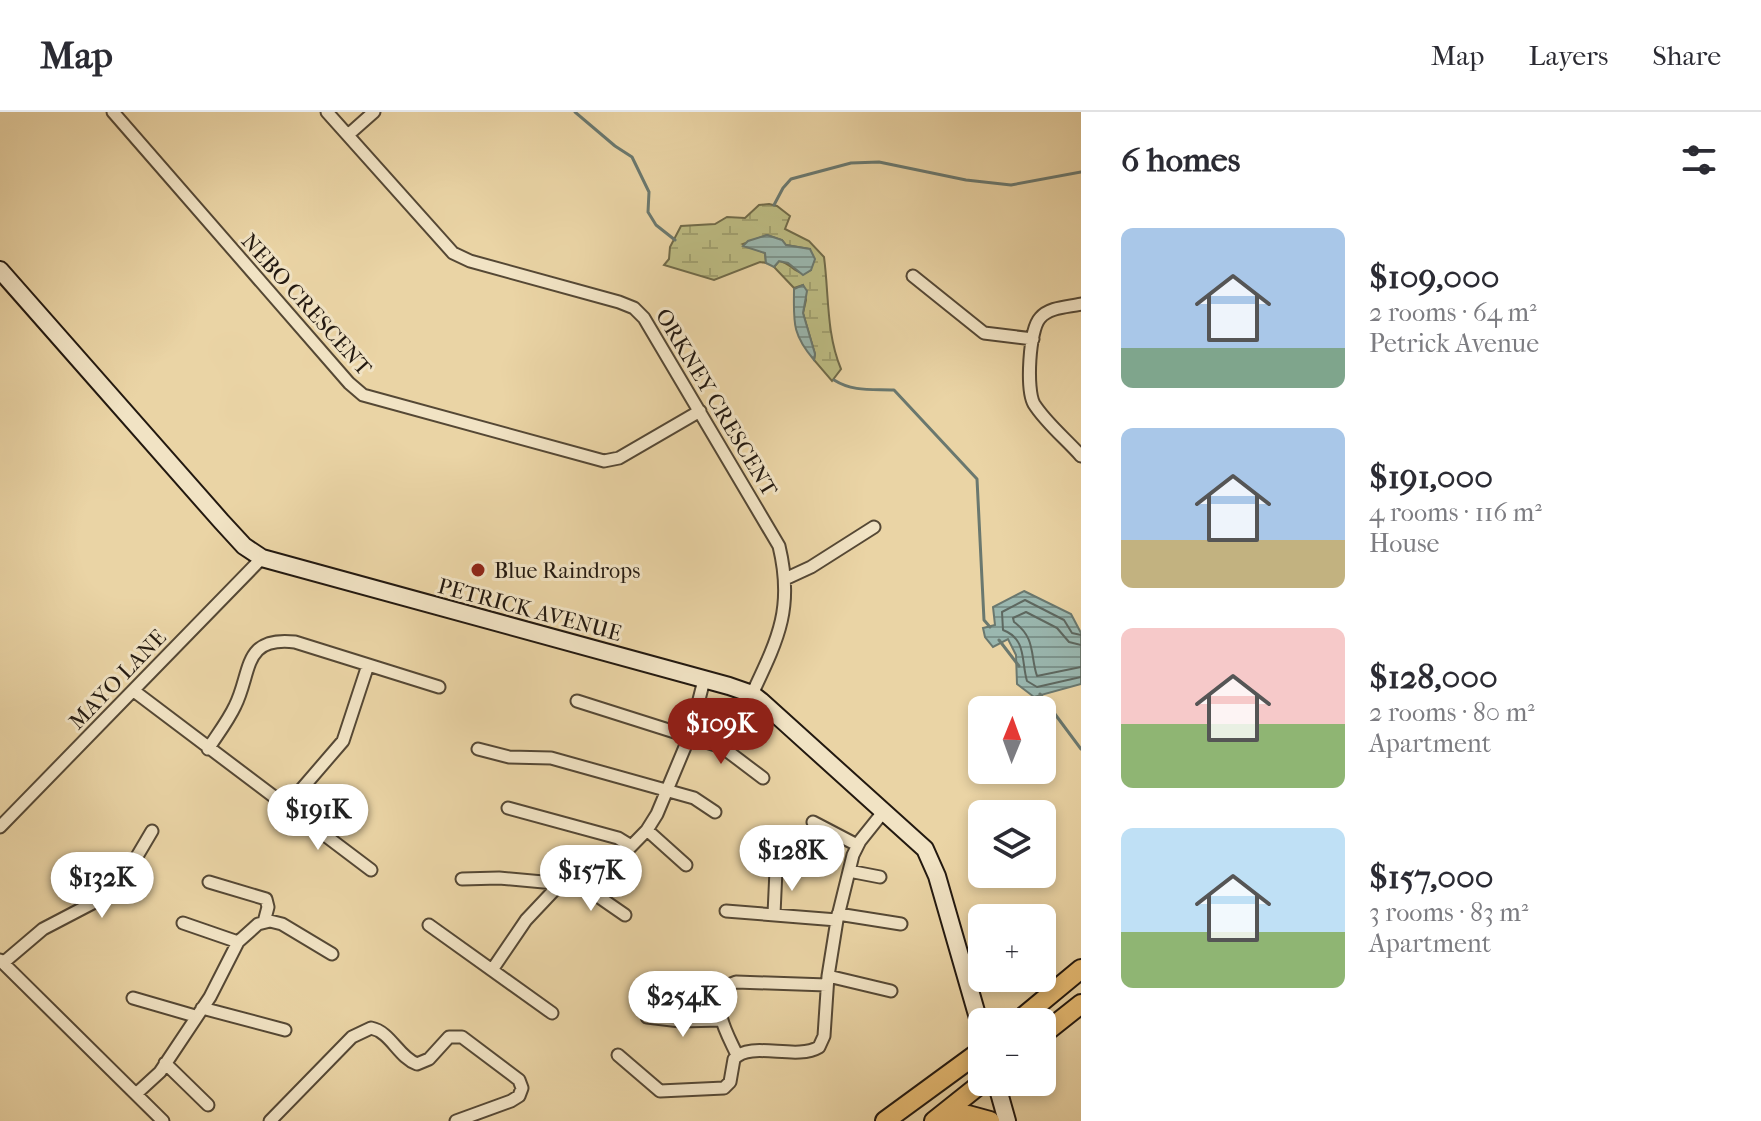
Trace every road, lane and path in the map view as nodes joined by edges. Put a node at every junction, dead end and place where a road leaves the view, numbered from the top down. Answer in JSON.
{"nodes":[{"id":1,"x":113,"y":112,"type":"edge"},
{"id":2,"x":327,"y":112,"type":"edge"},
{"id":3,"x":374,"y":112,"type":"edge"},
{"id":4,"x":348,"y":135,"type":"junction"},
{"id":5,"x":0,"y":270,"type":"edge"},
{"id":6,"x":913,"y":276,"type":"dead end"},
{"id":7,"x":1081,"y":304,"type":"edge"},
{"id":8,"x":1033,"y":339,"type":"junction"},
{"id":9,"x":700,"y":411,"type":"junction"},
{"id":10,"x":1081,"y":456,"type":"edge"},
{"id":11,"x":874,"y":527,"type":"dead end"},
{"id":12,"x":262,"y":558,"type":"junction"},
{"id":13,"x":785,"y":579,"type":"junction"},
{"id":14,"x":368,"y":665,"type":"junction"},
{"id":15,"x":704,"y":680,"type":"junction"},
{"id":16,"x":439,"y":687,"type":"dead end"},
{"id":17,"x":134,"y":691,"type":"junction"},
{"id":18,"x":752,"y":694,"type":"junction"},
{"id":19,"x":577,"y":701,"type":"dead end"},
{"id":20,"x":690,"y":735,"type":"junction"},
{"id":21,"x":208,"y":749,"type":"junction"},
{"id":22,"x":478,"y":749,"type":"dead end"},
{"id":23,"x":763,"y":778,"type":"dead end"},
{"id":24,"x":668,"y":791,"type":"junction"},
{"id":25,"x":287,"y":806,"type":"junction"},
{"id":26,"x":508,"y":808,"type":"dead end"},
{"id":27,"x":884,"y":811,"type":"junction"},
{"id":28,"x":715,"y":812,"type":"dead end"},
{"id":29,"x":813,"y":822,"type":"dead end"},
{"id":30,"x":0,"y":827,"type":"edge"},
{"id":31,"x":647,"y":830,"type":"junction"},
{"id":32,"x":152,"y":831,"type":"dead end"},
{"id":33,"x":857,"y":845,"type":"junction"},
{"id":34,"x":631,"y":846,"type":"junction"},
{"id":35,"x":686,"y":865,"type":"dead end"},
{"id":36,"x":371,"y":870,"type":"dead end"},
{"id":37,"x":776,"y":870,"type":"dead end"},
{"id":38,"x":849,"y":871,"type":"junction"},
{"id":39,"x":880,"y":877,"type":"dead end"},
{"id":40,"x":462,"y":879,"type":"dead end"},
{"id":41,"x":209,"y":882,"type":"dead end"},
{"id":42,"x":588,"y":882,"type":"junction"},
{"id":43,"x":559,"y":885,"type":"junction"},
{"id":44,"x":726,"y":911,"type":"dead end"},
{"id":45,"x":774,"y":914,"type":"junction"},
{"id":46,"x":625,"y":915,"type":"dead end"},
{"id":47,"x":837,"y":917,"type":"junction"},
{"id":48,"x":264,"y":922,"type":"junction"},
{"id":49,"x":183,"y":923,"type":"dead end"},
{"id":50,"x":901,"y":924,"type":"dead end"},
{"id":51,"x":429,"y":925,"type":"dead end"},
{"id":52,"x":238,"y":942,"type":"junction"},
{"id":53,"x":332,"y":954,"type":"dead end"},
{"id":54,"x":1,"y":962,"type":"edge"},
{"id":55,"x":1081,"y":969,"type":"edge"},
{"id":56,"x":492,"y":970,"type":"junction"},
{"id":57,"x":682,"y":980,"type":"dead end"},
{"id":58,"x":827,"y":981,"type":"junction"},
{"id":59,"x":726,"y":986,"type":"junction"},
{"id":60,"x":891,"y":991,"type":"dead end"},
{"id":61,"x":133,"y":998,"type":"dead end"},
{"id":62,"x":1081,"y":1004,"type":"edge"},
{"id":63,"x":975,"y":1008,"type":"edge"},
{"id":64,"x":1034,"y":1008,"type":"edge"},
{"id":65,"x":198,"y":1012,"type":"junction"},
{"id":66,"x":552,"y":1013,"type":"dead end"},
{"id":67,"x":647,"y":1017,"type":"dead end"},
{"id":68,"x":721,"y":1020,"type":"junction"},
{"id":69,"x":1056,"y":1024,"type":"edge"},
{"id":70,"x":285,"y":1030,"type":"dead end"},
{"id":71,"x":618,"y":1055,"type":"dead end"},
{"id":72,"x":737,"y":1055,"type":"junction"},
{"id":73,"x":968,"y":1060,"type":"edge"},
{"id":74,"x":165,"y":1063,"type":"junction"},
{"id":75,"x":136,"y":1094,"type":"junction"},
{"id":76,"x":968,"y":1094,"type":"edge"},
{"id":77,"x":1000,"y":1096,"type":"edge"},
{"id":78,"x":208,"y":1105,"type":"dead end"},
{"id":79,"x":938,"y":1118,"type":"edge"},
{"id":80,"x":163,"y":1121,"type":"edge"},
{"id":81,"x":270,"y":1121,"type":"edge"},
{"id":82,"x":456,"y":1121,"type":"edge"},
{"id":83,"x":885,"y":1121,"type":"edge"},
{"id":84,"x":990,"y":1121,"type":"edge"},
{"id":85,"x":1007,"y":1121,"type":"edge"}],
"edges":[{"from":1,"to":9,"type":"street","name":"NEBO CRESCENT"},
{"from":2,"to":4,"type":"street","name":"ORKNEY CRESCENT"},
{"from":3,"to":4,"type":"street"},
{"from":4,"to":9,"type":"street","name":"ORKNEY CRESCENT"},
{"from":5,"to":12,"type":"street","name":"PETRICK AVENUE"},
{"from":6,"to":8,"type":"street"},
{"from":7,"to":8,"type":"street"},
{"from":8,"to":10,"type":"street"},
{"from":9,"to":13,"type":"street","name":"ORKNEY CRESCENT"},
{"from":11,"to":13,"type":"street"},
{"from":12,"to":15,"type":"street","name":"PETRICK AVENUE"},
{"from":12,"to":17,"type":"street","name":"MAYO LANE"},
{"from":13,"to":18,"type":"street","name":"ORKNEY CRESCENT"},
{"from":14,"to":16,"type":"street"},
{"from":14,"to":21,"type":"street"},
{"from":14,"to":25,"type":"street"},
{"from":15,"to":18,"type":"street","name":"PETRICK AVENUE"},
{"from":15,"to":20,"type":"street"},
{"from":17,"to":21,"type":"street"},
{"from":17,"to":30,"type":"street","name":"MAYO LANE"},
{"from":18,"to":27,"type":"street","name":"PETRICK AVENUE"},
{"from":19,"to":20,"type":"street"},
{"from":20,"to":23,"type":"street"},
{"from":20,"to":24,"type":"street"},
{"from":21,"to":25,"type":"street"},
{"from":22,"to":24,"type":"street"},
{"from":24,"to":28,"type":"street"},
{"from":24,"to":31,"type":"street"},
{"from":25,"to":36,"type":"street"},
{"from":26,"to":34,"type":"street"},
{"from":27,"to":33,"type":"street"},
{"from":27,"to":63,"type":"street","name":"PETRICK AVENUE"},
{"from":29,"to":33,"type":"street"},
{"from":31,"to":34,"type":"street"},
{"from":31,"to":35,"type":"street"},
{"from":32,"to":54,"type":"street"},
{"from":33,"to":38,"type":"street"},
{"from":34,"to":42,"type":"street"},
{"from":37,"to":45,"type":"street"},
{"from":38,"to":39,"type":"street"},
{"from":38,"to":47,"type":"street"},
{"from":40,"to":43,"type":"street"},
{"from":41,"to":48,"type":"street"},
{"from":42,"to":43,"type":"street"},
{"from":42,"to":46,"type":"street"},
{"from":43,"to":56,"type":"street"},
{"from":44,"to":45,"type":"street"},
{"from":45,"to":47,"type":"street"},
{"from":47,"to":50,"type":"street"},
{"from":47,"to":58,"type":"street"},
{"from":48,"to":52,"type":"street"},
{"from":48,"to":53,"type":"street"},
{"from":49,"to":52,"type":"street"},
{"from":51,"to":56,"type":"street"},
{"from":52,"to":65,"type":"street"},
{"from":54,"to":75,"type":"street"},
{"from":55,"to":64,"type":"main road"},
{"from":56,"to":66,"type":"street"},
{"from":57,"to":59,"type":"street"},
{"from":58,"to":59,"type":"street"},
{"from":58,"to":60,"type":"street"},
{"from":58,"to":72,"type":"street"},
{"from":59,"to":68,"type":"street"},
{"from":61,"to":65,"type":"street"},
{"from":62,"to":69,"type":"main road"},
{"from":65,"to":70,"type":"street"},
{"from":65,"to":74,"type":"street"},
{"from":67,"to":68,"type":"street"},
{"from":68,"to":72,"type":"street"},
{"from":71,"to":72,"type":"street"},
{"from":73,"to":83,"type":"main road"},
{"from":74,"to":75,"type":"street"},
{"from":74,"to":78,"type":"street"},
{"from":75,"to":80,"type":"street"},
{"from":76,"to":79,"type":"main road"},
{"from":77,"to":85,"type":"street"},
{"from":79,"to":84,"type":"main road"},
{"from":81,"to":82,"type":"street"}]}
